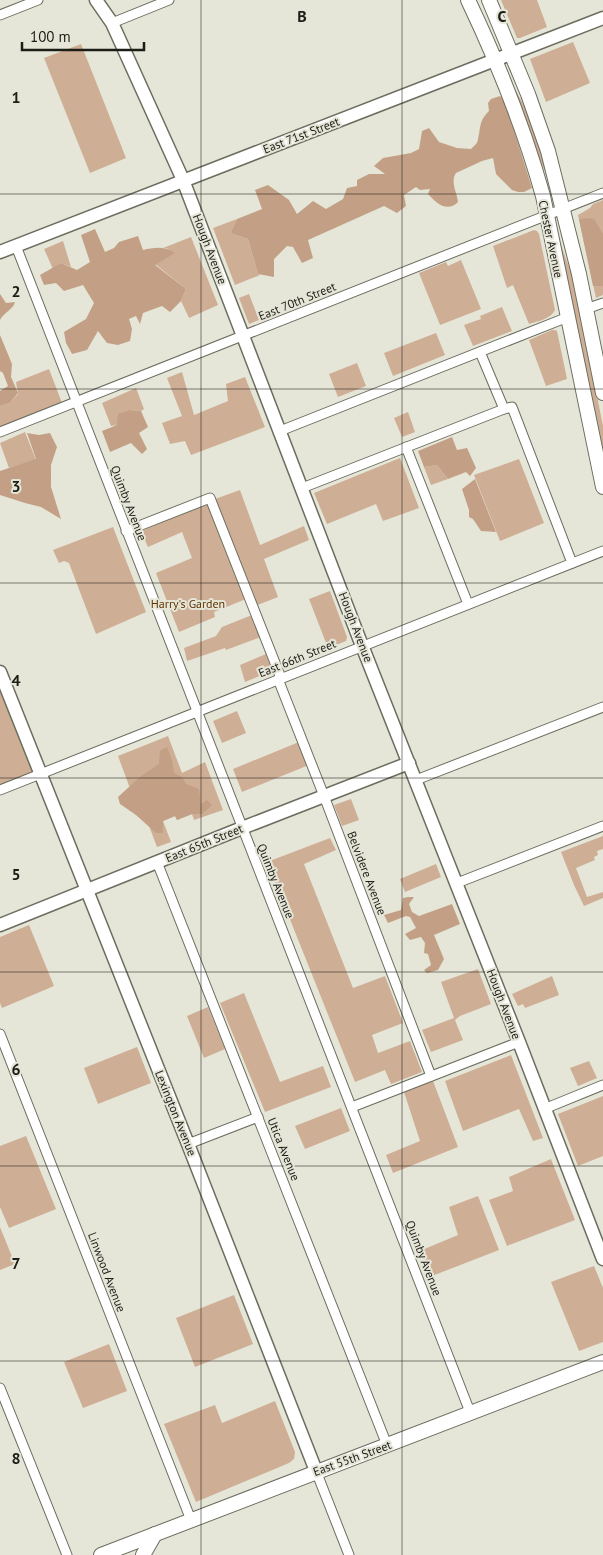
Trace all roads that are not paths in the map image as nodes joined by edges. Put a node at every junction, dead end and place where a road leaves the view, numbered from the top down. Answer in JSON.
{"nodes":[{"id":1,"x":38,"y":0,"type":"edge"},
{"id":2,"x":96,"y":0,"type":"edge"},
{"id":3,"x":169,"y":0,"type":"edge"},
{"id":4,"x":468,"y":0,"type":"edge"},
{"id":5,"x":489,"y":0,"type":"edge"},
{"id":6,"x":0,"y":15,"type":"edge"},
{"id":7,"x":603,"y":18,"type":"edge"},
{"id":8,"x":112,"y":23,"type":"junction"},
{"id":9,"x":511,"y":53,"type":"junction"},
{"id":10,"x":495,"y":59,"type":"junction"},
{"id":11,"x":184,"y":180,"type":"junction"},
{"id":12,"x":603,"y":193,"type":"edge"},
{"id":13,"x":564,"y":209,"type":"junction"},
{"id":14,"x":547,"y":216,"type":"junction"},
{"id":15,"x":16,"y":246,"type":"junction"},
{"id":16,"x":0,"y":252,"type":"edge"},
{"id":17,"x":603,"y":303,"type":"edge"},
{"id":18,"x":586,"y":310,"type":"junction"},
{"id":19,"x":568,"y":318,"type":"junction"},
{"id":20,"x":243,"y":336,"type":"junction"},
{"id":21,"x":480,"y":352,"type":"junction"},
{"id":22,"x":603,"y":393,"type":"edge"},
{"id":23,"x":76,"y":402,"type":"junction"},
{"id":24,"x":504,"y":408,"type":"junction"},
{"id":25,"x":280,"y":431,"type":"junction"},
{"id":26,"x":0,"y":432,"type":"edge"},
{"id":27,"x":406,"y":447,"type":"junction"},
{"id":28,"x":603,"y":487,"type":"edge"},
{"id":29,"x":302,"y":488,"type":"junction"},
{"id":30,"x":126,"y":531,"type":"junction"},
{"id":31,"x":603,"y":550,"type":"edge"},
{"id":32,"x":572,"y":563,"type":"junction"},
{"id":33,"x":468,"y":604,"type":"junction"},
{"id":34,"x":362,"y":646,"type":"junction"},
{"id":35,"x":0,"y":672,"type":"edge"},
{"id":36,"x":280,"y":679,"type":"junction"},
{"id":37,"x":603,"y":708,"type":"edge"},
{"id":38,"x":196,"y":712,"type":"junction"},
{"id":39,"x":409,"y":763,"type":"junction"},
{"id":40,"x":41,"y":774,"type":"junction"},
{"id":41,"x":416,"y":780,"type":"junction"},
{"id":42,"x":0,"y":790,"type":"edge"},
{"id":43,"x":324,"y":796,"type":"junction"},
{"id":44,"x":603,"y":826,"type":"edge"},
{"id":45,"x":242,"y":828,"type":"junction"},
{"id":46,"x":157,"y":862,"type":"junction"},
{"id":47,"x":457,"y":883,"type":"junction"},
{"id":48,"x":87,"y":890,"type":"junction"},
{"id":49,"x":0,"y":925,"type":"edge"},
{"id":50,"x":0,"y":1034,"type":"edge"},
{"id":51,"x":519,"y":1042,"type":"junction"},
{"id":52,"x":431,"y":1076,"type":"junction"},
{"id":53,"x":603,"y":1085,"type":"edge"},
{"id":54,"x":352,"y":1107,"type":"junction"},
{"id":55,"x":544,"y":1109,"type":"junction"},
{"id":56,"x":258,"y":1117,"type":"junction"},
{"id":57,"x":188,"y":1144,"type":"junction"},
{"id":58,"x":603,"y":1259,"type":"edge"},
{"id":59,"x":603,"y":1362,"type":"edge"},
{"id":60,"x":0,"y":1388,"type":"edge"},
{"id":61,"x":470,"y":1412,"type":"junction"},
{"id":62,"x":387,"y":1445,"type":"junction"},
{"id":63,"x":316,"y":1471,"type":"junction"},
{"id":64,"x":191,"y":1520,"type":"junction"},
{"id":65,"x":155,"y":1534,"type":"junction"},
{"id":66,"x":67,"y":1555,"type":"edge"},
{"id":67,"x":103,"y":1555,"type":"edge"},
{"id":68,"x":143,"y":1555,"type":"edge"},
{"id":69,"x":349,"y":1555,"type":"edge"}],
"edges":[{"from":1,"to":6,"type":"street"},
{"from":2,"to":8,"type":"street","name":"Hough Avenue"},
{"from":3,"to":8,"type":"street"},
{"from":4,"to":10,"type":"main road","name":"Chester Avenue"},
{"from":5,"to":9,"type":"main road","name":"Chester Avenue"},
{"from":7,"to":9,"type":"street","name":"East 71st Street"},
{"from":8,"to":11,"type":"street","name":"Hough Avenue"},
{"from":9,"to":10,"type":"street","name":"East 71st Street"},
{"from":9,"to":13,"type":"main road","name":"Chester Avenue"},
{"from":10,"to":11,"type":"street","name":"East 71st Street"},
{"from":10,"to":14,"type":"main road","name":"Chester Avenue"},
{"from":11,"to":15,"type":"street","name":"East 71st Street"},
{"from":11,"to":20,"type":"street","name":"Hough Avenue"},
{"from":12,"to":13,"type":"street","name":"East 70th Street"},
{"from":13,"to":14,"type":"street","name":"East 70th Street"},
{"from":13,"to":18,"type":"main road","name":"Chester Avenue"},
{"from":14,"to":19,"type":"main road","name":"Chester Avenue"},
{"from":14,"to":20,"type":"street","name":"East 70th Street"},
{"from":15,"to":16,"type":"street","name":"East 71st Street"},
{"from":15,"to":23,"type":"street","name":"Quimby Avenue"},
{"from":17,"to":18,"type":"street"},
{"from":18,"to":22,"type":"main road","name":"Chester Avenue"},
{"from":19,"to":21,"type":"street"},
{"from":19,"to":28,"type":"main road","name":"Chester Avenue"},
{"from":20,"to":23,"type":"street","name":"East 70th Street"},
{"from":20,"to":25,"type":"street","name":"Hough Avenue"},
{"from":21,"to":24,"type":"street"},
{"from":21,"to":25,"type":"street"},
{"from":23,"to":26,"type":"street","name":"East 70th Street"},
{"from":23,"to":30,"type":"street","name":"Quimby Avenue"},
{"from":24,"to":27,"type":"street"},
{"from":24,"to":32,"type":"street"},
{"from":25,"to":29,"type":"street","name":"Hough Avenue"},
{"from":27,"to":29,"type":"street"},
{"from":27,"to":33,"type":"street"},
{"from":29,"to":34,"type":"street","name":"Hough Avenue"},
{"from":30,"to":36,"type":"street","name":"Belvidere Avenue"},
{"from":30,"to":38,"type":"street","name":"Quimby Avenue"},
{"from":31,"to":32,"type":"street","name":"East 66th Street"},
{"from":32,"to":33,"type":"street","name":"East 66th Street"},
{"from":33,"to":34,"type":"street","name":"East 66th Street"},
{"from":34,"to":36,"type":"street","name":"East 66th Street"},
{"from":34,"to":39,"type":"street","name":"Hough Avenue"},
{"from":35,"to":40,"type":"street","name":"Lexington Avenue"},
{"from":36,"to":38,"type":"street","name":"East 66th Street"},
{"from":36,"to":43,"type":"street","name":"Belvidere Avenue"},
{"from":37,"to":41,"type":"street"},
{"from":38,"to":40,"type":"street","name":"East 66th Street"},
{"from":38,"to":45,"type":"street","name":"Quimby Avenue"},
{"from":39,"to":41,"type":"street","name":"Hough Avenue"},
{"from":39,"to":43,"type":"street","name":"East 65th Street"},
{"from":40,"to":42,"type":"street","name":"East 66th Street"},
{"from":40,"to":48,"type":"street","name":"Lexington Avenue"},
{"from":41,"to":47,"type":"street","name":"Hough Avenue"},
{"from":43,"to":45,"type":"street","name":"East 65th Street"},
{"from":43,"to":52,"type":"street","name":"Belvidere Avenue"},
{"from":44,"to":47,"type":"street"},
{"from":45,"to":46,"type":"street","name":"East 65th Street"},
{"from":45,"to":54,"type":"street","name":"Quimby Avenue"},
{"from":46,"to":48,"type":"street","name":"East 65th Street"},
{"from":46,"to":56,"type":"street","name":"Utica Avenue"},
{"from":47,"to":51,"type":"street","name":"Hough Avenue"},
{"from":48,"to":49,"type":"street","name":"East 65th Street"},
{"from":48,"to":57,"type":"street","name":"Lexington Avenue"},
{"from":50,"to":64,"type":"street","name":"Linwood Avenue"},
{"from":51,"to":52,"type":"street"},
{"from":51,"to":55,"type":"street","name":"Hough Avenue"},
{"from":52,"to":54,"type":"street"},
{"from":53,"to":55,"type":"street"},
{"from":54,"to":61,"type":"street","name":"Quimby Avenue"},
{"from":55,"to":58,"type":"street","name":"Hough Avenue"},
{"from":56,"to":57,"type":"street"},
{"from":56,"to":62,"type":"street","name":"Utica Avenue"},
{"from":57,"to":63,"type":"street","name":"Lexington Avenue"},
{"from":59,"to":61,"type":"main road","name":"East 55th Street"},
{"from":60,"to":66,"type":"street"},
{"from":61,"to":62,"type":"main road","name":"East 55th Street"},
{"from":62,"to":63,"type":"main road","name":"East 55th Street"},
{"from":63,"to":64,"type":"main road","name":"East 55th Street"},
{"from":63,"to":69,"type":"street","name":"Lexington Avenue"},
{"from":64,"to":65,"type":"main road","name":"East 55th Street"},
{"from":65,"to":67,"type":"main road","name":"East 55th Street"},
{"from":65,"to":68,"type":"main road"}]}
